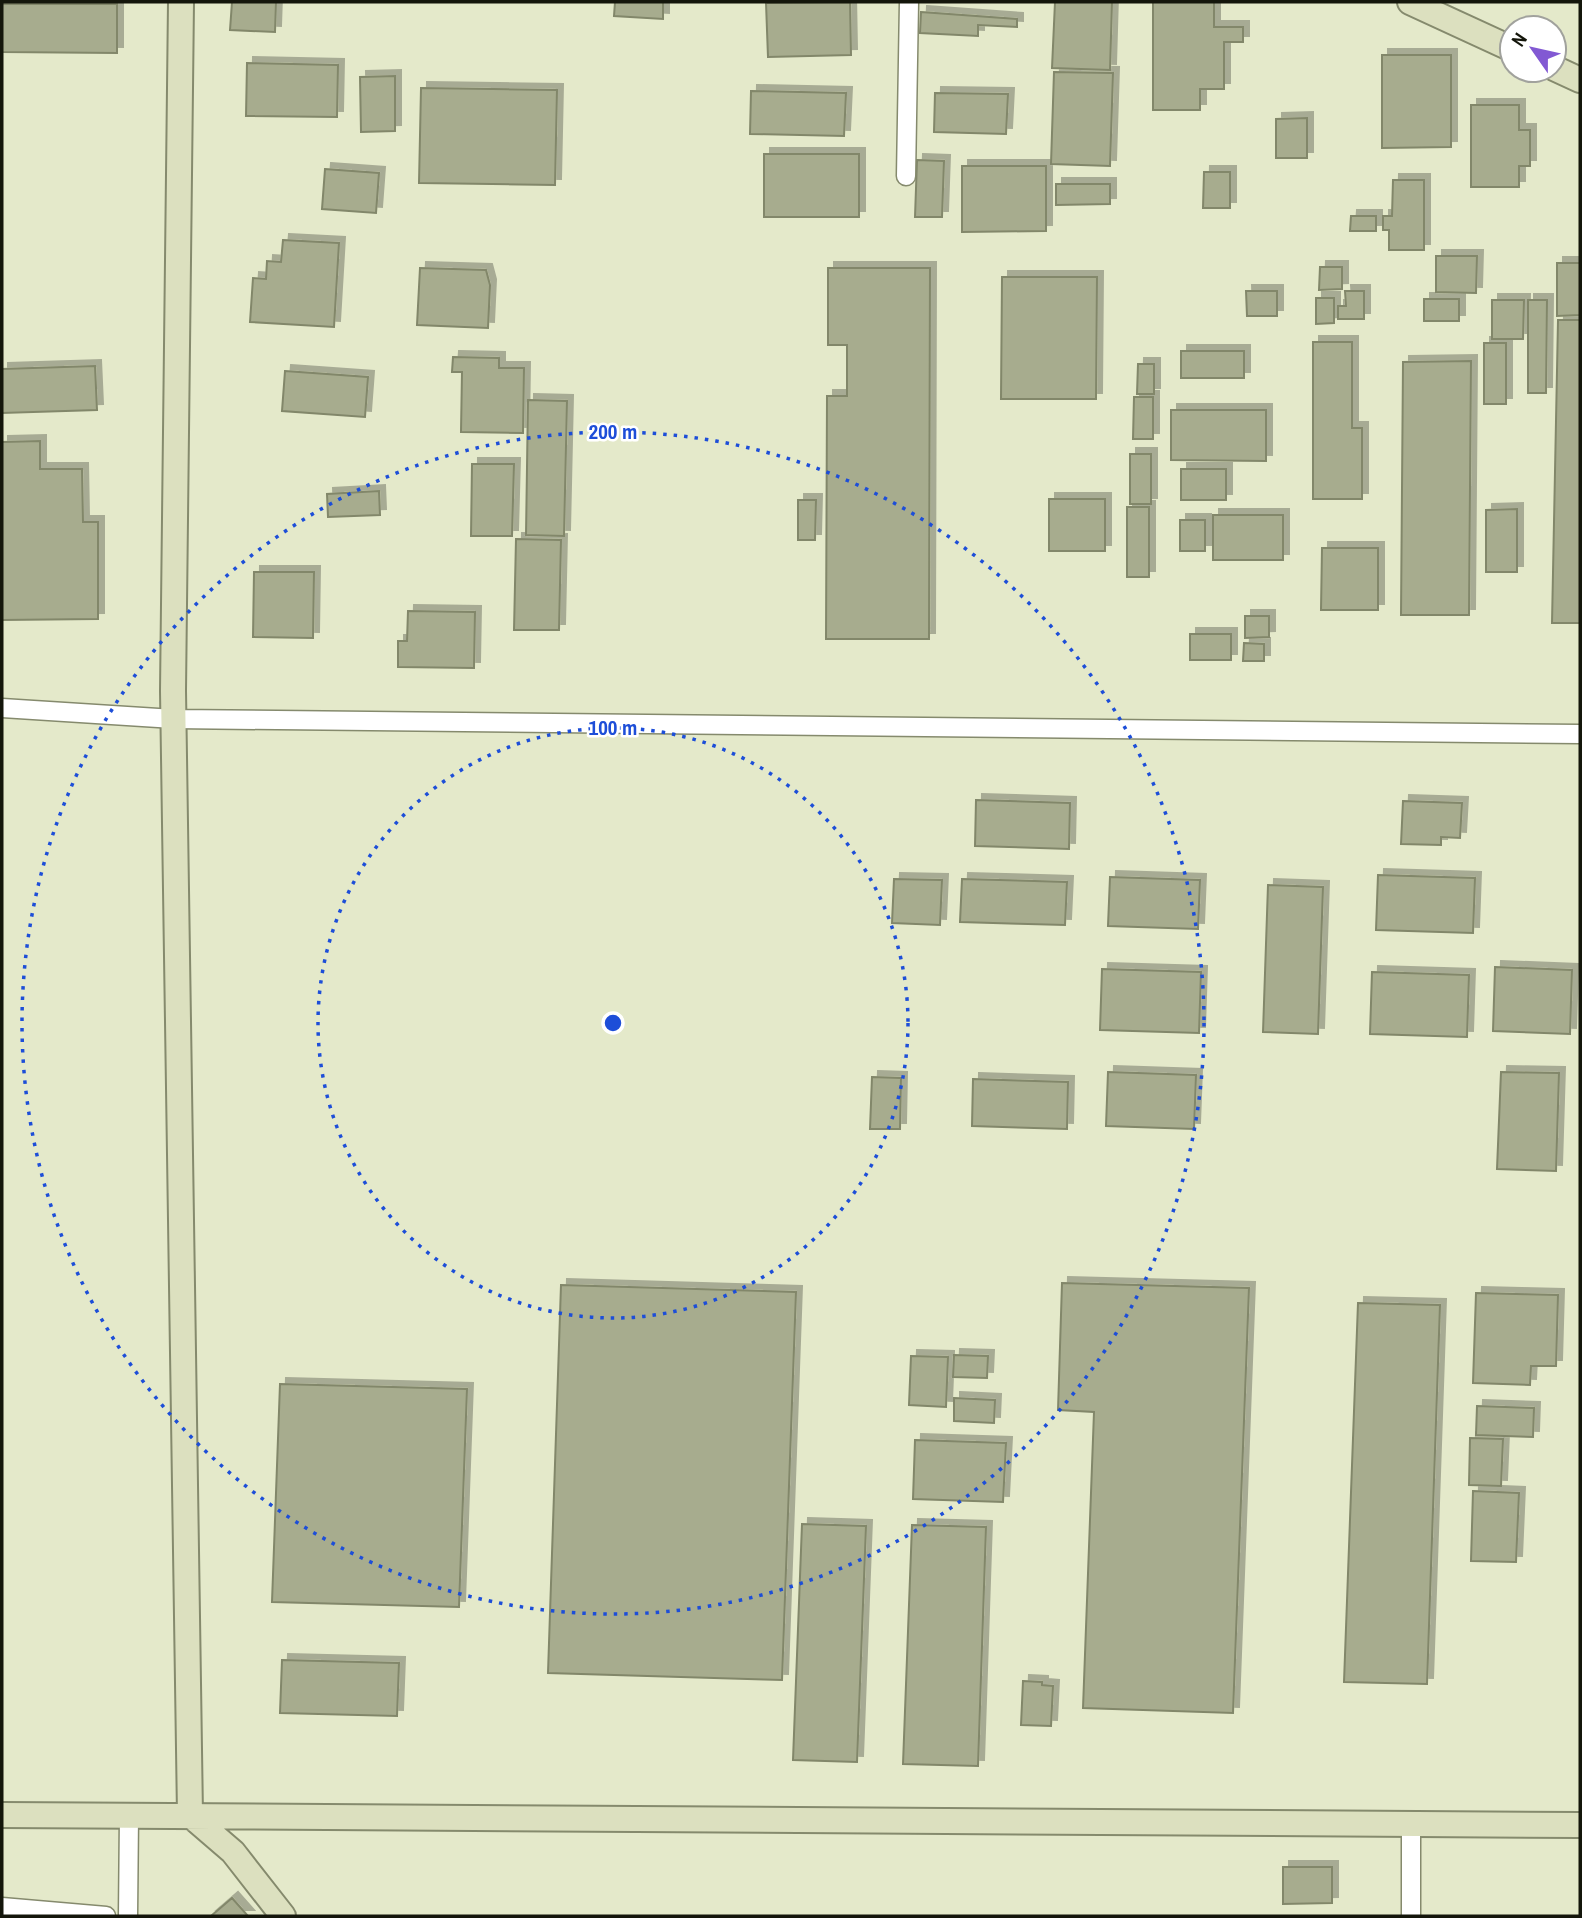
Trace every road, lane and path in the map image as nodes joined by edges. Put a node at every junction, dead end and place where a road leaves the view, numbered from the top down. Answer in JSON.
{"nodes":[{"id":1,"x":181,"y":2,"type":"edge"},
{"id":2,"x":909,"y":2,"type":"edge"},
{"id":3,"x":1410,"y":2,"type":"edge"},
{"id":4,"x":1498,"y":43,"type":"edge"},
{"id":5,"x":906,"y":176,"type":"dead end"},
{"id":6,"x":2,"y":708,"type":"edge"},
{"id":7,"x":174,"y":719,"type":"junction"},
{"id":8,"x":1580,"y":734,"type":"edge"},
{"id":9,"x":2,"y":1815,"type":"edge"},
{"id":10,"x":129,"y":1815,"type":"junction"},
{"id":11,"x":190,"y":1815,"type":"junction"},
{"id":12,"x":1411,"y":1824,"type":"junction"},
{"id":13,"x":1580,"y":1825,"type":"edge"},
{"id":14,"x":2,"y":1907,"type":"edge"},
{"id":15,"x":106,"y":1916,"type":"edge"},
{"id":16,"x":128,"y":1916,"type":"edge"},
{"id":17,"x":283,"y":1916,"type":"edge"},
{"id":18,"x":1410,"y":1916,"type":"edge"}],
"edges":[{"from":1,"to":7,"type":"main road"},
{"from":2,"to":5,"type":"street"},
{"from":3,"to":4,"type":"main road"},
{"from":6,"to":7,"type":"street"},
{"from":7,"to":8,"type":"street"},
{"from":7,"to":11,"type":"main road"},
{"from":9,"to":10,"type":"main road"},
{"from":10,"to":11,"type":"main road"},
{"from":10,"to":16,"type":"street"},
{"from":11,"to":12,"type":"main road"},
{"from":11,"to":17,"type":"main road"},
{"from":12,"to":13,"type":"main road"},
{"from":12,"to":18,"type":"street"},
{"from":14,"to":15,"type":"street"}]}
